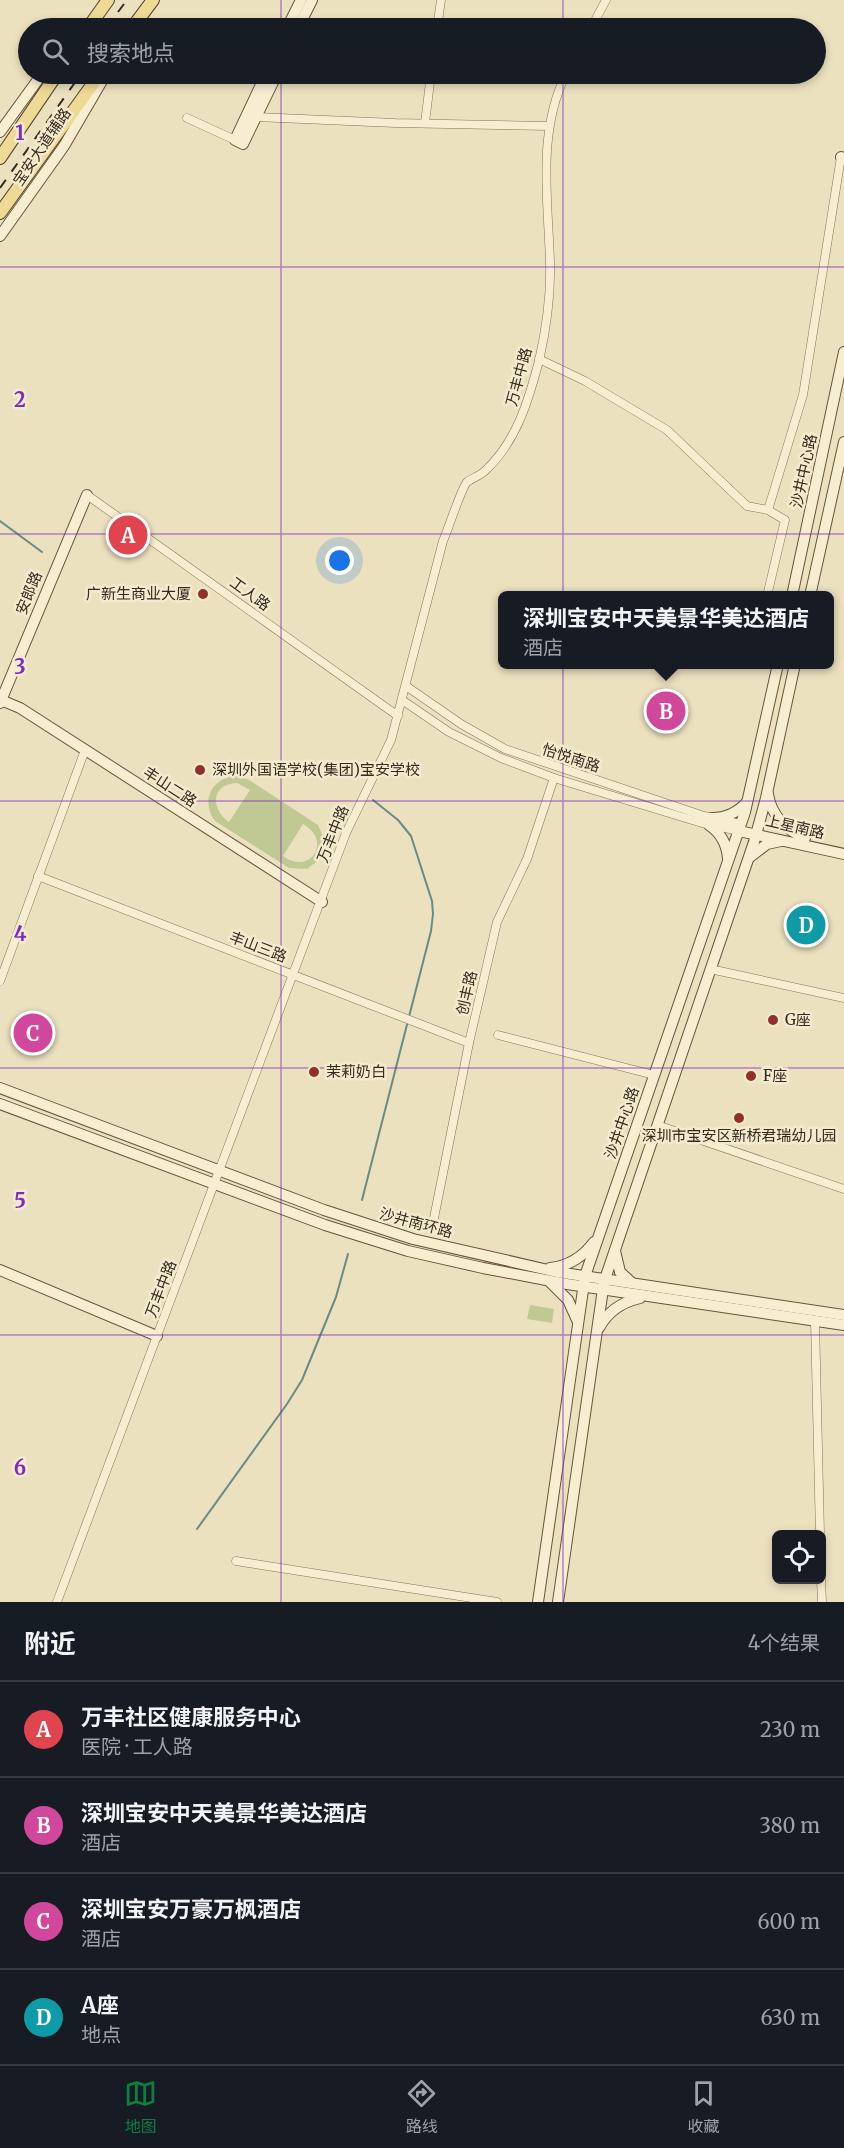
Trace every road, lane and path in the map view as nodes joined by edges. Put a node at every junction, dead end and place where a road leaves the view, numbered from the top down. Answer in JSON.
{"nodes":[{"id":1,"x":153,"y":0,"type":"edge"},
{"id":2,"x":301,"y":0,"type":"edge"},
{"id":3,"x":312,"y":0,"type":"edge"},
{"id":4,"x":441,"y":0,"type":"edge"},
{"id":5,"x":606,"y":0,"type":"edge"},
{"id":6,"x":106,"y":2,"type":"edge"},
{"id":7,"x":91,"y":18,"type":"edge"},
{"id":8,"x":95,"y":18,"type":"edge"},
{"id":9,"x":140,"y":18,"type":"edge"},
{"id":10,"x":292,"y":18,"type":"edge"},
{"id":11,"x":303,"y":18,"type":"edge"},
{"id":12,"x":438,"y":18,"type":"edge"},
{"id":13,"x":596,"y":18,"type":"edge"},
{"id":14,"x":35,"y":84,"type":"edge"},
{"id":15,"x":50,"y":84,"type":"edge"},
{"id":16,"x":93,"y":84,"type":"edge"},
{"id":17,"x":100,"y":84,"type":"edge"},
{"id":18,"x":262,"y":84,"type":"edge"},
{"id":19,"x":272,"y":84,"type":"edge"},
{"id":20,"x":430,"y":84,"type":"edge"},
{"id":21,"x":561,"y":84,"type":"edge"},
{"id":22,"x":256,"y":117,"type":"junction"},
{"id":23,"x":187,"y":118,"type":"dead end"},
{"id":24,"x":425,"y":123,"type":"junction"},
{"id":25,"x":548,"y":126,"type":"junction"},
{"id":26,"x":0,"y":132,"type":"edge"},
{"id":27,"x":239,"y":142,"type":"junction"},
{"id":28,"x":843,"y":157,"type":"edge"},
{"id":29,"x":0,"y":158,"type":"edge"},
{"id":30,"x":0,"y":213,"type":"edge"},
{"id":31,"x":0,"y":236,"type":"edge"},
{"id":32,"x":844,"y":352,"type":"edge"},
{"id":33,"x":539,"y":359,"type":"junction"},
{"id":34,"x":844,"y":442,"type":"edge"},
{"id":35,"x":840,"y":480,"type":"edge"},
{"id":36,"x":87,"y":495,"type":"joint"},
{"id":37,"x":768,"y":510,"type":"junction"},
{"id":38,"x":768,"y":591,"type":"edge"},
{"id":39,"x":793,"y":591,"type":"edge"},
{"id":40,"x":811,"y":591,"type":"edge"},
{"id":41,"x":777,"y":669,"type":"edge"},
{"id":42,"x":794,"y":669,"type":"edge"},
{"id":43,"x":405,"y":686,"type":"junction"},
{"id":44,"x":402,"y":700,"type":"junction"},
{"id":45,"x":0,"y":701,"type":"edge"},
{"id":46,"x":398,"y":716,"type":"junction"},
{"id":47,"x":86,"y":750,"type":"junction"},
{"id":48,"x":554,"y":778,"type":"junction"},
{"id":49,"x":768,"y":787,"type":"junction"},
{"id":50,"x":749,"y":799,"type":"junction"},
{"id":51,"x":710,"y":821,"type":"junction"},
{"id":52,"x":740,"y":827,"type":"junction"},
{"id":53,"x":757,"y":830,"type":"junction"},
{"id":54,"x":805,"y":838,"type":"junction"},
{"id":55,"x":787,"y":841,"type":"junction"},
{"id":56,"x":844,"y":847,"type":"edge"},
{"id":57,"x":844,"y":854,"type":"edge"},
{"id":58,"x":728,"y":862,"type":"junction"},
{"id":59,"x":747,"y":862,"type":"junction"},
{"id":60,"x":38,"y":876,"type":"junction"},
{"id":61,"x":322,"y":902,"type":"junction"},
{"id":62,"x":711,"y":969,"type":"junction"},
{"id":63,"x":294,"y":975,"type":"junction"},
{"id":64,"x":0,"y":981,"type":"edge"},
{"id":65,"x":844,"y":998,"type":"edge"},
{"id":66,"x":498,"y":1035,"type":"dead end"},
{"id":67,"x":469,"y":1043,"type":"junction"},
{"id":68,"x":654,"y":1075,"type":"junction"},
{"id":69,"x":0,"y":1088,"type":"edge"},
{"id":70,"x":0,"y":1104,"type":"edge"},
{"id":71,"x":657,"y":1125,"type":"junction"},
{"id":72,"x":220,"y":1171,"type":"junction"},
{"id":73,"x":215,"y":1184,"type":"junction"},
{"id":74,"x":844,"y":1188,"type":"edge"},
{"id":75,"x":433,"y":1223,"type":"dead end"},
{"id":76,"x":599,"y":1234,"type":"junction"},
{"id":77,"x":615,"y":1249,"type":"junction"},
{"id":78,"x":512,"y":1262,"type":"junction"},
{"id":79,"x":540,"y":1269,"type":"junction"},
{"id":80,"x":0,"y":1270,"type":"edge"},
{"id":81,"x":508,"y":1274,"type":"junction"},
{"id":82,"x":547,"y":1281,"type":"junction"},
{"id":83,"x":584,"y":1282,"type":"junction"},
{"id":84,"x":633,"y":1284,"type":"junction"},
{"id":85,"x":604,"y":1285,"type":"junction"},
{"id":86,"x":650,"y":1297,"type":"junction"},
{"id":87,"x":844,"y":1316,"type":"edge"},
{"id":88,"x":815,"y":1321,"type":"junction"},
{"id":89,"x":578,"y":1323,"type":"junction"},
{"id":90,"x":844,"y":1325,"type":"edge"},
{"id":91,"x":157,"y":1336,"type":"junction"},
{"id":92,"x":596,"y":1336,"type":"junction"},
{"id":93,"x":820,"y":1530,"type":"edge"},
{"id":94,"x":236,"y":1561,"type":"dead end"},
{"id":95,"x":821,"y":1584,"type":"edge"},
{"id":96,"x":57,"y":1602,"type":"edge"},
{"id":97,"x":497,"y":1602,"type":"edge"},
{"id":98,"x":538,"y":1602,"type":"edge"},
{"id":99,"x":558,"y":1602,"type":"edge"},
{"id":100,"x":822,"y":1602,"type":"edge"}],
"edges":[{"from":1,"to":9,"type":"main road"},
{"from":2,"to":10,"type":"street"},
{"from":3,"to":11,"type":"street"},
{"from":4,"to":12,"type":"street"},
{"from":5,"to":13,"type":"street"},
{"from":6,"to":7,"type":"street"},
{"from":6,"to":8,"type":"main road"},
{"from":14,"to":26,"type":"street"},
{"from":15,"to":29,"type":"main road"},
{"from":16,"to":30,"type":"main road"},
{"from":17,"to":31,"type":"street","name":"宝安大道辅路"},
{"from":18,"to":27,"type":"street"},
{"from":19,"to":22,"type":"street"},
{"from":20,"to":24,"type":"street"},
{"from":21,"to":25,"type":"street","name":"万丰中路"},
{"from":22,"to":24,"type":"street"},
{"from":22,"to":27,"type":"street"},
{"from":23,"to":27,"type":"street"},
{"from":24,"to":25,"type":"street"},
{"from":25,"to":33,"type":"street","name":"万丰中路"},
{"from":28,"to":37,"type":"street"},
{"from":32,"to":39,"type":"street","name":"沙井中心路"},
{"from":33,"to":37,"type":"street"},
{"from":33,"to":43,"type":"street","name":"万丰中路"},
{"from":34,"to":35,"type":"street"},
{"from":35,"to":40,"type":"street"},
{"from":36,"to":45,"type":"street","name":"安郎路"},
{"from":36,"to":46,"type":"street","name":"工人路"},
{"from":37,"to":38,"type":"street"},
{"from":41,"to":50,"type":"street","name":"沙井中心路"},
{"from":42,"to":49,"type":"street"},
{"from":43,"to":44,"type":"street","name":"万丰中路"},
{"from":43,"to":51,"type":"street","name":"怡悦南路"},
{"from":44,"to":46,"type":"street","name":"万丰中路"},
{"from":44,"to":48,"type":"street","name":"怡悦南路"},
{"from":45,"to":47,"type":"street","name":"丰山二路"},
{"from":46,"to":61,"type":"street","name":"万丰中路"},
{"from":47,"to":60,"type":"street"},
{"from":47,"to":61,"type":"street","name":"丰山二路"},
{"from":48,"to":51,"type":"street","name":"怡悦南路"},
{"from":48,"to":67,"type":"street","name":"创丰路"},
{"from":49,"to":53,"type":"street"},
{"from":49,"to":54,"type":"street"},
{"from":50,"to":51,"type":"street"},
{"from":50,"to":52,"type":"street","name":"沙井中心路"},
{"from":51,"to":52,"type":"street","name":"怡悦南路"},
{"from":51,"to":58,"type":"street"},
{"from":52,"to":53,"type":"street","name":"上星南路"},
{"from":52,"to":58,"type":"street","name":"沙井中心路"},
{"from":53,"to":54,"type":"street","name":"上星南路"},
{"from":53,"to":55,"type":"street","name":"上星南路"},
{"from":53,"to":59,"type":"street"},
{"from":54,"to":56,"type":"street","name":"上星南路"},
{"from":55,"to":57,"type":"street","name":"上星南路"},
{"from":55,"to":59,"type":"street"},
{"from":58,"to":68,"type":"street","name":"沙井中心路"},
{"from":59,"to":62,"type":"street"},
{"from":60,"to":63,"type":"street","name":"丰山三路"},
{"from":60,"to":64,"type":"street"},
{"from":61,"to":63,"type":"street","name":"万丰中路"},
{"from":62,"to":65,"type":"street"},
{"from":62,"to":71,"type":"street"},
{"from":63,"to":67,"type":"street","name":"丰山三路"},
{"from":63,"to":72,"type":"street","name":"万丰中路"},
{"from":66,"to":68,"type":"street"},
{"from":67,"to":75,"type":"street","name":"创丰路"},
{"from":68,"to":76,"type":"street","name":"沙井中心路"},
{"from":69,"to":72,"type":"street","name":"沙井南环路"},
{"from":70,"to":73,"type":"street","name":"沙井南环路"},
{"from":71,"to":74,"type":"street"},
{"from":71,"to":77,"type":"street"},
{"from":72,"to":73,"type":"street","name":"万丰中路"},
{"from":72,"to":78,"type":"street","name":"沙井南环路"},
{"from":73,"to":81,"type":"street","name":"沙井南环路"},
{"from":73,"to":91,"type":"street","name":"万丰中路"},
{"from":76,"to":79,"type":"street"},
{"from":76,"to":83,"type":"street","name":"沙井中心路"},
{"from":77,"to":84,"type":"street"},
{"from":77,"to":85,"type":"street"},
{"from":78,"to":79,"type":"street","name":"沙井南环路"},
{"from":78,"to":81,"type":"street"},
{"from":79,"to":83,"type":"street","name":"沙井南环路"},
{"from":80,"to":91,"type":"street"},
{"from":81,"to":82,"type":"street","name":"沙井南环路"},
{"from":82,"to":83,"type":"street","name":"沙井南环路"},
{"from":82,"to":89,"type":"street"},
{"from":83,"to":85,"type":"street","name":"沙井南环路"},
{"from":83,"to":89,"type":"street","name":"沙井中心路"},
{"from":84,"to":85,"type":"street","name":"沙井南环路"},
{"from":84,"to":87,"type":"street","name":"沙井南环路"},
{"from":85,"to":86,"type":"street","name":"沙井南环路"},
{"from":85,"to":92,"type":"street"},
{"from":86,"to":88,"type":"street","name":"沙井南环路"},
{"from":86,"to":92,"type":"street"},
{"from":88,"to":90,"type":"street","name":"沙井南环路"},
{"from":88,"to":93,"type":"street"},
{"from":89,"to":98,"type":"street","name":"沙井中心路"},
{"from":91,"to":96,"type":"street","name":"万丰中路"},
{"from":92,"to":99,"type":"street"},
{"from":94,"to":97,"type":"street"},
{"from":95,"to":100,"type":"street"}]}
